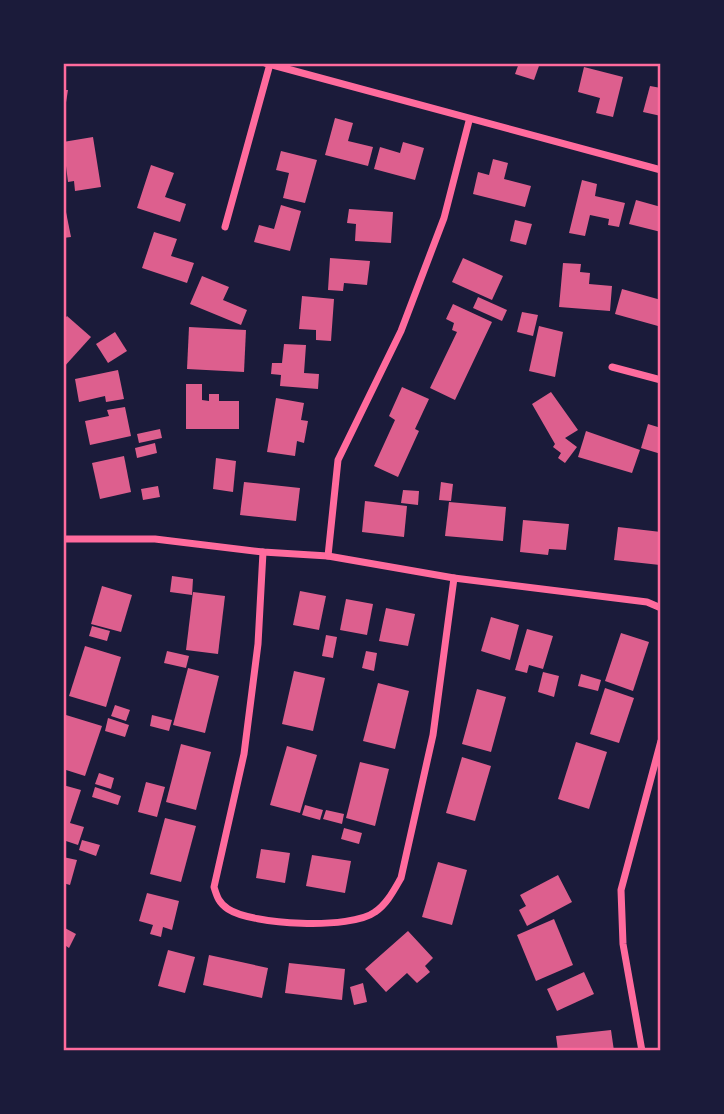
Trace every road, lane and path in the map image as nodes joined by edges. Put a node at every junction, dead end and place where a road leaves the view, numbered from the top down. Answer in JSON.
{"nodes":[{"id":1,"x":267,"y":64,"type":"edge"},
{"id":2,"x":469,"y":121,"type":"junction"},
{"id":3,"x":661,"y":170,"type":"edge"},
{"id":4,"x":225,"y":227,"type":"dead end"},
{"id":5,"x":612,"y":367,"type":"dead end"},
{"id":6,"x":661,"y":380,"type":"edge"},
{"id":7,"x":63,"y":539,"type":"edge"},
{"id":8,"x":263,"y":552,"type":"junction"},
{"id":9,"x":328,"y":556,"type":"junction"},
{"id":10,"x":454,"y":578,"type":"junction"},
{"id":11,"x":661,"y":608,"type":"edge"},
{"id":12,"x":661,"y":741,"type":"edge"},
{"id":13,"x":642,"y":1051,"type":"edge"}],
"edges":[{"from":1,"to":2,"type":"street"},
{"from":1,"to":4,"type":"street"},
{"from":2,"to":3,"type":"street"},
{"from":2,"to":9,"type":"street"},
{"from":5,"to":6,"type":"street"},
{"from":7,"to":8,"type":"street"},
{"from":8,"to":9,"type":"street"},
{"from":8,"to":10,"type":"street"},
{"from":9,"to":10,"type":"street"},
{"from":10,"to":11,"type":"street"},
{"from":12,"to":13,"type":"street"}]}
